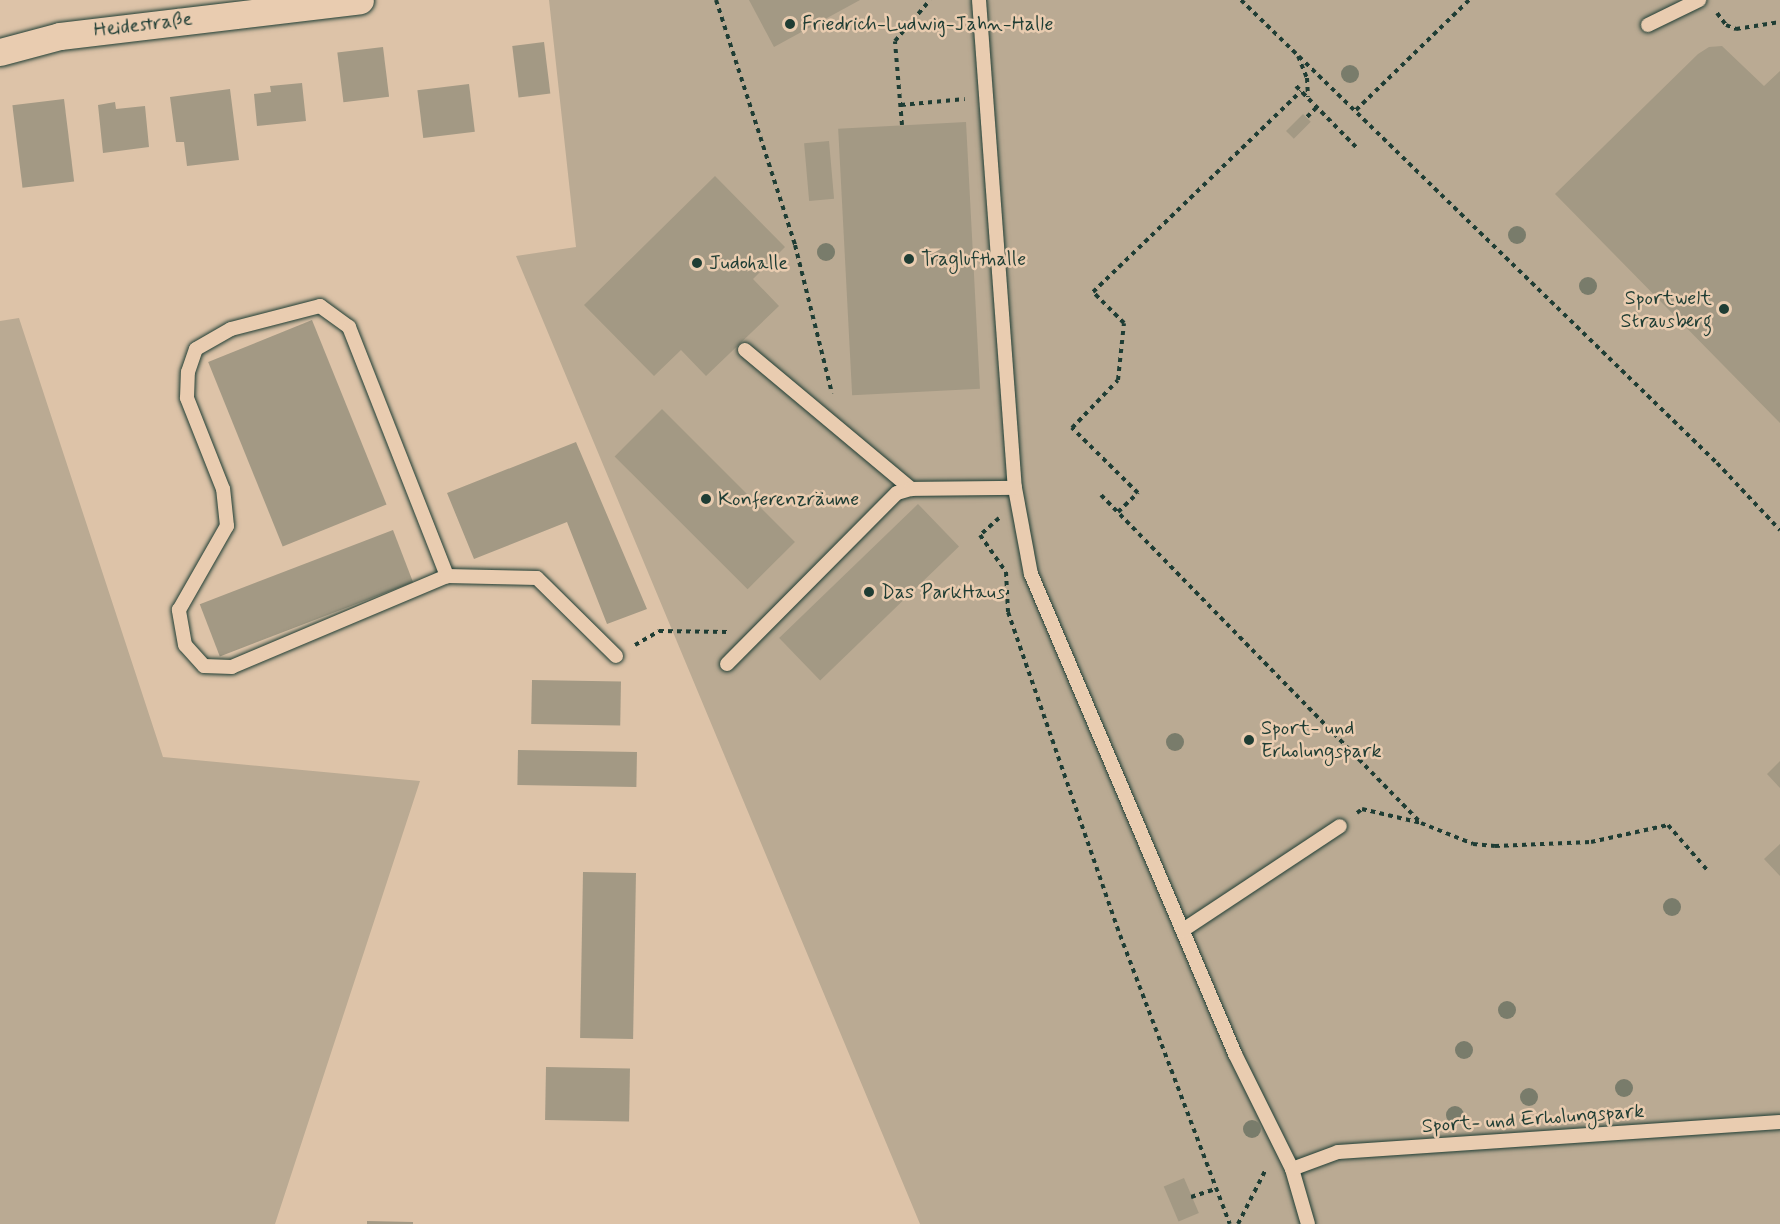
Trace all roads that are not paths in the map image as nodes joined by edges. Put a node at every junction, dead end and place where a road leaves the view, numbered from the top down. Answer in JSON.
{"nodes":[{"id":1,"x":360,"y":0,"type":"edge"},
{"id":2,"x":979,"y":0,"type":"edge"},
{"id":3,"x":1699,"y":0,"type":"edge"},
{"id":4,"x":1648,"y":26,"type":"dead end"},
{"id":5,"x":0,"y":52,"type":"edge"},
{"id":6,"x":745,"y":350,"type":"dead end"},
{"id":7,"x":911,"y":489,"type":"junction"},
{"id":8,"x":1016,"y":495,"type":"junction"},
{"id":9,"x":447,"y":576,"type":"junction"},
{"id":10,"x":616,"y":656,"type":"road end"},
{"id":11,"x":727,"y":664,"type":"dead end"},
{"id":12,"x":1340,"y":826,"type":"road end"},
{"id":13,"x":1183,"y":930,"type":"junction"},
{"id":14,"x":1780,"y":1122,"type":"edge"},
{"id":15,"x":1292,"y":1169,"type":"junction"},
{"id":16,"x":1308,"y":1224,"type":"edge"}],
"edges":[{"from":1,"to":5,"type":"street","name":"Heidestraße"},
{"from":2,"to":8,"type":"lane"},
{"from":3,"to":4,"type":"lane"},
{"from":6,"to":7,"type":"lane"},
{"from":7,"to":8,"type":"lane"},
{"from":7,"to":11,"type":"lane"},
{"from":8,"to":13,"type":"lane"},
{"from":9,"to":9,"type":"lane"},
{"from":9,"to":10,"type":"lane"},
{"from":12,"to":13,"type":"lane"},
{"from":13,"to":15,"type":"lane"},
{"from":14,"to":15,"type":"lane","name":"Sport- und Erholungspark"},
{"from":15,"to":16,"type":"lane"}]}
